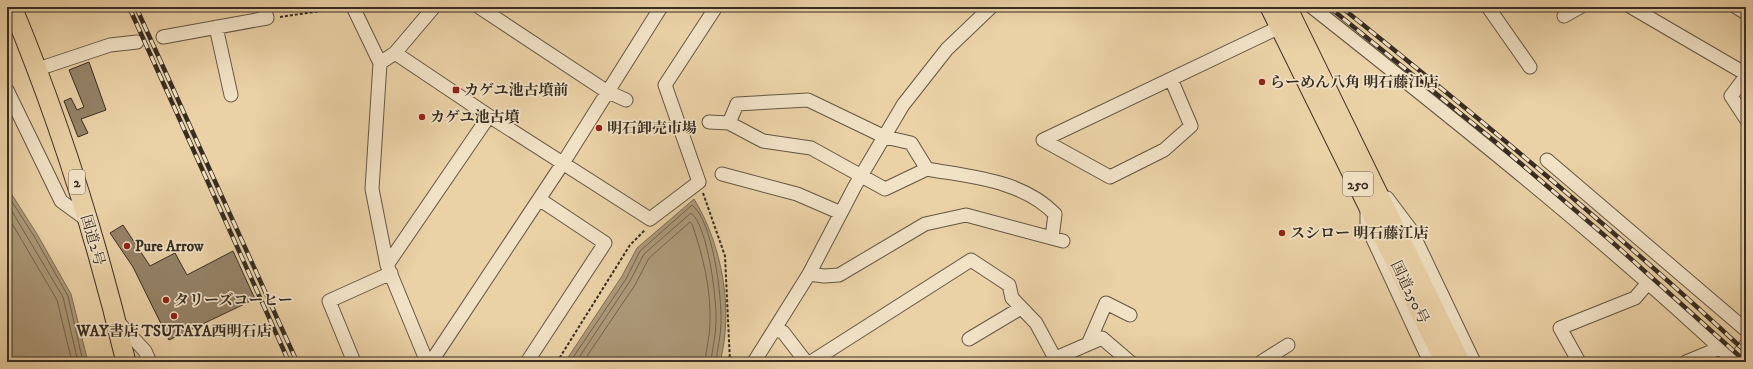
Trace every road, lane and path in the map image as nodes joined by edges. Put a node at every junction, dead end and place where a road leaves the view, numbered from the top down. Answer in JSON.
{"nodes":[{"id":1,"x":12,"y":7,"type":"edge"},
{"id":2,"x":348,"y":7,"type":"edge"},
{"id":3,"x":353,"y":7,"type":"edge"},
{"id":4,"x":434,"y":7,"type":"edge"},
{"id":5,"x":479,"y":7,"type":"edge"},
{"id":6,"x":661,"y":7,"type":"edge"},
{"id":7,"x":716,"y":7,"type":"edge"},
{"id":8,"x":991,"y":7,"type":"edge"},
{"id":9,"x":1270,"y":7,"type":"edge"},
{"id":10,"x":1287,"y":7,"type":"edge"},
{"id":11,"x":1312,"y":7,"type":"edge"},
{"id":12,"x":1488,"y":7,"type":"edge"},
{"id":13,"x":1580,"y":7,"type":"edge"},
{"id":14,"x":1630,"y":7,"type":"edge"},
{"id":15,"x":1736,"y":7,"type":"edge"},
{"id":16,"x":266,"y":13,"type":"edge"},
{"id":17,"x":1746,"y":13,"type":"edge"},
{"id":18,"x":1564,"y":16,"type":"dead end"},
{"id":19,"x":216,"y":27,"type":"junction"},
{"id":20,"x":1280,"y":27,"type":"junction"},
{"id":21,"x":163,"y":37,"type":"dead end"},
{"id":22,"x":137,"y":42,"type":"dead end"},
{"id":23,"x":395,"y":53,"type":"junction"},
{"id":24,"x":380,"y":64,"type":"junction"},
{"id":25,"x":1530,"y":67,"type":"dead end"},
{"id":26,"x":38,"y":69,"type":"junction"},
{"id":27,"x":1746,"y":75,"type":"edge"},
{"id":28,"x":1171,"y":79,"type":"junction"},
{"id":29,"x":7,"y":90,"type":"edge"},
{"id":30,"x":606,"y":91,"type":"junction"},
{"id":31,"x":231,"y":95,"type":"dead end"},
{"id":32,"x":626,"y":100,"type":"dead end"},
{"id":33,"x":489,"y":116,"type":"junction"},
{"id":34,"x":1746,"y":119,"type":"edge"},
{"id":35,"x":709,"y":122,"type":"dead end"},
{"id":36,"x":729,"y":123,"type":"junction"},
{"id":37,"x":885,"y":137,"type":"junction"},
{"id":38,"x":1547,"y":160,"type":"dead end"},
{"id":39,"x":563,"y":163,"type":"junction"},
{"id":40,"x":927,"y":169,"type":"junction"},
{"id":41,"x":1366,"y":169,"type":"junction"},
{"id":42,"x":722,"y":174,"type":"dead end"},
{"id":43,"x":861,"y":176,"type":"junction"},
{"id":44,"x":699,"y":182,"type":"junction"},
{"id":45,"x":538,"y":199,"type":"junction"},
{"id":46,"x":1367,"y":202,"type":"junction"},
{"id":47,"x":841,"y":213,"type":"junction"},
{"id":48,"x":650,"y":219,"type":"junction"},
{"id":49,"x":87,"y":220,"type":"junction"},
{"id":50,"x":389,"y":269,"type":"junction"},
{"id":51,"x":809,"y":274,"type":"junction"},
{"id":52,"x":1648,"y":283,"type":"junction"},
{"id":53,"x":1021,"y":308,"type":"junction"},
{"id":54,"x":1130,"y":315,"type":"dead end"},
{"id":55,"x":116,"y":321,"type":"junction"},
{"id":56,"x":774,"y":330,"type":"junction"},
{"id":57,"x":1746,"y":330,"type":"edge"},
{"id":58,"x":969,"y":339,"type":"dead end"},
{"id":59,"x":1089,"y":342,"type":"junction"},
{"id":60,"x":1288,"y":345,"type":"dead end"},
{"id":61,"x":1746,"y":345,"type":"edge"},
{"id":62,"x":1720,"y":348,"type":"junction"},
{"id":63,"x":1057,"y":360,"type":"edge"},
{"id":64,"x":1734,"y":361,"type":"edge"},
{"id":65,"x":126,"y":362,"type":"edge"},
{"id":66,"x":150,"y":362,"type":"edge"},
{"id":67,"x":354,"y":362,"type":"edge"},
{"id":68,"x":426,"y":362,"type":"edge"},
{"id":69,"x":431,"y":362,"type":"edge"},
{"id":70,"x":527,"y":362,"type":"edge"},
{"id":71,"x":557,"y":362,"type":"edge"},
{"id":72,"x":730,"y":362,"type":"edge"},
{"id":73,"x":754,"y":362,"type":"edge"},
{"id":74,"x":806,"y":362,"type":"edge"},
{"id":75,"x":811,"y":362,"type":"edge"},
{"id":76,"x":1130,"y":362,"type":"edge"},
{"id":77,"x":1262,"y":362,"type":"edge"},
{"id":78,"x":1430,"y":362,"type":"edge"},
{"id":79,"x":1445,"y":362,"type":"edge"},
{"id":80,"x":1460,"y":362,"type":"edge"},
{"id":81,"x":1474,"y":362,"type":"edge"},
{"id":82,"x":1578,"y":362,"type":"edge"},
{"id":83,"x":1686,"y":362,"type":"edge"}],
"edges":[{"from":1,"to":26,"type":"highway","name":"国道2号","number":"2"},
{"from":2,"to":16,"type":"path"},
{"from":3,"to":24,"type":"street"},
{"from":4,"to":23,"type":"street"},
{"from":5,"to":30,"type":"street"},
{"from":6,"to":30,"type":"street"},
{"from":7,"to":44,"type":"street"},
{"from":8,"to":37,"type":"street"},
{"from":9,"to":20,"type":"highway","name":"国道250号","number":"250"},
{"from":10,"to":41,"type":"highway","name":"国道250号","number":"250"},
{"from":11,"to":52,"type":"street"},
{"from":12,"to":25,"type":"street"},
{"from":13,"to":18,"type":"street"},
{"from":14,"to":27,"type":"street"},
{"from":15,"to":17,"type":"street"},
{"from":16,"to":19,"type":"street"},
{"from":19,"to":21,"type":"street"},
{"from":19,"to":31,"type":"street"},
{"from":20,"to":28,"type":"street"},
{"from":20,"to":46,"type":"highway","name":"国道250号","number":"250"},
{"from":22,"to":26,"type":"street"},
{"from":23,"to":24,"type":"street"},
{"from":23,"to":33,"type":"street"},
{"from":24,"to":50,"type":"street"},
{"from":26,"to":49,"type":"highway","name":"国道2号","number":"2"},
{"from":27,"to":34,"type":"street"},
{"from":28,"to":28,"type":"street"},
{"from":29,"to":49,"type":"street"},
{"from":30,"to":32,"type":"street"},
{"from":30,"to":39,"type":"street"},
{"from":33,"to":39,"type":"street"},
{"from":33,"to":50,"type":"street"},
{"from":35,"to":36,"type":"street"},
{"from":36,"to":37,"type":"street"},
{"from":36,"to":43,"type":"street"},
{"from":37,"to":40,"type":"street"},
{"from":37,"to":43,"type":"street"},
{"from":38,"to":57,"type":"street"},
{"from":39,"to":45,"type":"street"},
{"from":39,"to":48,"type":"street"},
{"from":40,"to":43,"type":"street"},
{"from":40,"to":51,"type":"street"},
{"from":41,"to":80,"type":"highway","name":"国道250号","number":"250"},
{"from":41,"to":81,"type":"street"},
{"from":42,"to":47,"type":"street"},
{"from":43,"to":47,"type":"street"},
{"from":44,"to":48,"type":"street"},
{"from":44,"to":72,"type":"path"},
{"from":45,"to":69,"type":"street"},
{"from":45,"to":70,"type":"street"},
{"from":46,"to":78,"type":"street"},
{"from":46,"to":79,"type":"highway","name":"国道250号","number":"250"},
{"from":47,"to":51,"type":"street"},
{"from":48,"to":71,"type":"path"},
{"from":49,"to":55,"type":"highway","name":"国道2号","number":"2"},
{"from":50,"to":67,"type":"street"},
{"from":50,"to":68,"type":"street"},
{"from":51,"to":56,"type":"street"},
{"from":52,"to":62,"type":"street"},
{"from":52,"to":82,"type":"street"},
{"from":53,"to":58,"type":"street"},
{"from":53,"to":63,"type":"street"},
{"from":53,"to":75,"type":"street"},
{"from":54,"to":59,"type":"street"},
{"from":55,"to":65,"type":"highway","name":"国道2号","number":"2"},
{"from":55,"to":66,"type":"street"},
{"from":56,"to":73,"type":"street"},
{"from":56,"to":74,"type":"street"},
{"from":59,"to":63,"type":"street"},
{"from":59,"to":76,"type":"street"},
{"from":60,"to":77,"type":"street"},
{"from":61,"to":64,"type":"street"},
{"from":62,"to":64,"type":"street"},
{"from":62,"to":83,"type":"street"}]}
